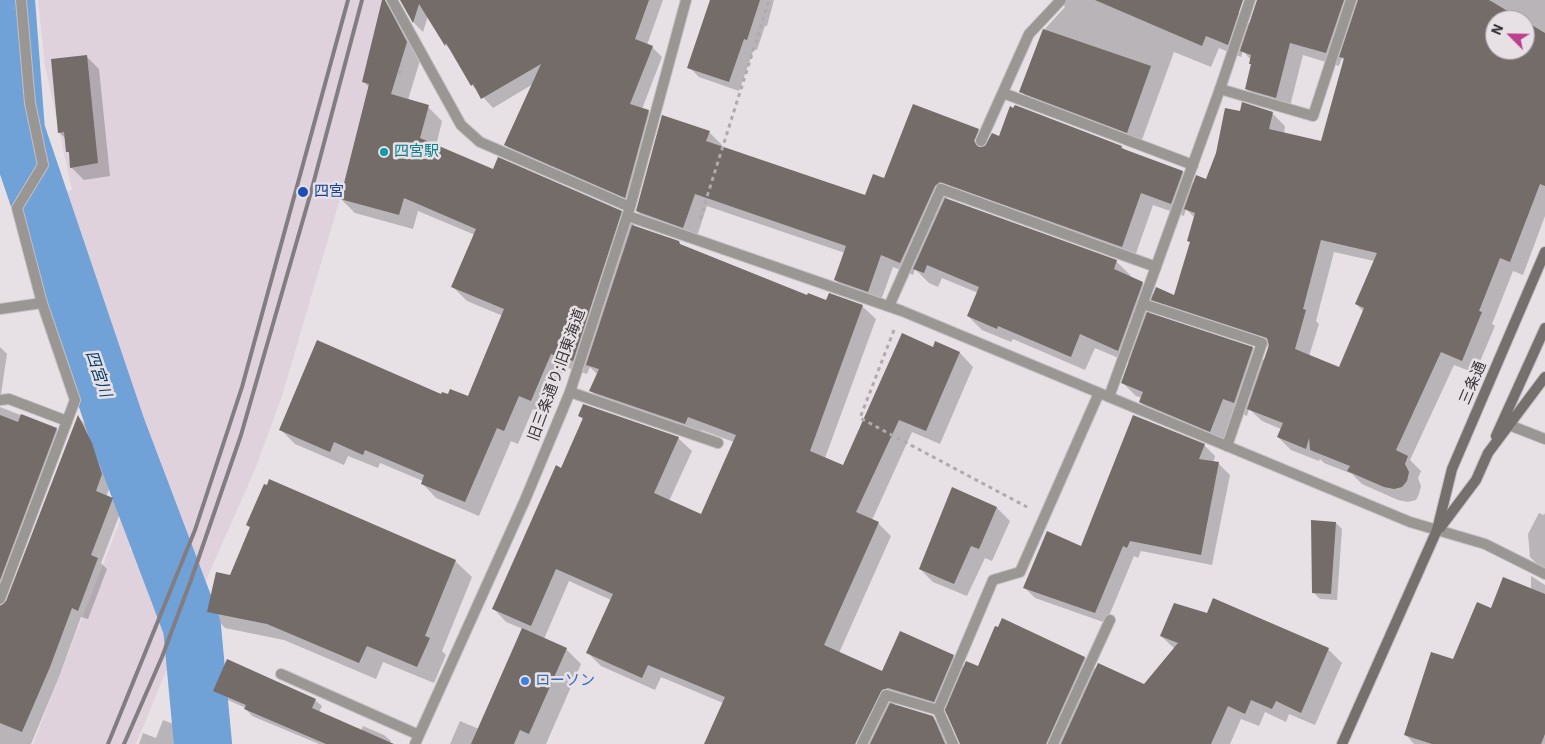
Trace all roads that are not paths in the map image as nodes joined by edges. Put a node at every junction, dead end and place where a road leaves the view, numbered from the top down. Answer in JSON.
{"nodes":[{"id":1,"x":21,"y":0,"type":"edge"},
{"id":2,"x":392,"y":0,"type":"edge"},
{"id":3,"x":686,"y":0,"type":"edge"},
{"id":4,"x":1061,"y":0,"type":"edge"},
{"id":5,"x":1250,"y":0,"type":"edge"},
{"id":6,"x":1351,"y":0,"type":"edge"},
{"id":7,"x":1220,"y":89,"type":"junction"},
{"id":8,"x":1003,"y":93,"type":"junction"},
{"id":9,"x":981,"y":141,"type":"dead end"},
{"id":10,"x":1193,"y":165,"type":"junction"},
{"id":11,"x":629,"y":211,"type":"junction"},
{"id":12,"x":1545,"y":252,"type":"edge"},
{"id":13,"x":1156,"y":267,"type":"junction"},
{"id":14,"x":42,"y":304,"type":"junction"},
{"id":15,"x":1143,"y":304,"type":"junction"},
{"id":16,"x":889,"y":306,"type":"junction"},
{"id":17,"x":0,"y":309,"type":"edge"},
{"id":18,"x":1545,"y":328,"type":"edge"},
{"id":19,"x":1545,"y":377,"type":"edge"},
{"id":20,"x":570,"y":392,"type":"junction"},
{"id":21,"x":1099,"y":393,"type":"junction"},
{"id":22,"x":1110,"y":397,"type":"junction"},
{"id":23,"x":0,"y":400,"type":"edge"},
{"id":24,"x":67,"y":421,"type":"junction"},
{"id":25,"x":1509,"y":425,"type":"junction"},
{"id":26,"x":1545,"y":439,"type":"edge"},
{"id":27,"x":718,"y":443,"type":"dead end"},
{"id":28,"x":1227,"y":446,"type":"junction"},
{"id":29,"x":1488,"y":453,"type":"junction"},
{"id":30,"x":1437,"y":530,"type":"junction"},
{"id":31,"x":1545,"y":574,"type":"edge"},
{"id":32,"x":0,"y":599,"type":"edge"},
{"id":33,"x":1110,"y":620,"type":"dead end"},
{"id":34,"x":281,"y":674,"type":"dead end"},
{"id":35,"x":938,"y":710,"type":"junction"},
{"id":36,"x":417,"y":739,"type":"edge"},
{"id":37,"x":862,"y":744,"type":"edge"},
{"id":38,"x":953,"y":744,"type":"edge"},
{"id":39,"x":1053,"y":744,"type":"edge"},
{"id":40,"x":1342,"y":744,"type":"edge"}],
"edges":[{"from":1,"to":14,"type":"street"},
{"from":2,"to":11,"type":"street"},
{"from":3,"to":11,"type":"street","name":"旧三条通り;旧東海道"},
{"from":4,"to":8,"type":"street"},
{"from":5,"to":7,"type":"street"},
{"from":6,"to":7,"type":"street"},
{"from":7,"to":10,"type":"street"},
{"from":8,"to":9,"type":"street"},
{"from":8,"to":10,"type":"street"},
{"from":10,"to":13,"type":"street"},
{"from":11,"to":16,"type":"street"},
{"from":11,"to":20,"type":"street","name":"旧三条通り;旧東海道"},
{"from":12,"to":30,"type":"main road","name":"三条通"},
{"from":13,"to":15,"type":"street"},
{"from":13,"to":16,"type":"street"},
{"from":14,"to":17,"type":"street"},
{"from":14,"to":24,"type":"street"},
{"from":15,"to":22,"type":"street"},
{"from":15,"to":28,"type":"street"},
{"from":16,"to":21,"type":"street"},
{"from":18,"to":29,"type":"main road"},
{"from":19,"to":25,"type":"main road","name":"三条通"},
{"from":20,"to":27,"type":"street"},
{"from":20,"to":36,"type":"street","name":"旧三条通り;旧東海道"},
{"from":21,"to":22,"type":"street"},
{"from":21,"to":35,"type":"street"},
{"from":22,"to":28,"type":"street"},
{"from":23,"to":24,"type":"street"},
{"from":24,"to":32,"type":"street"},
{"from":25,"to":26,"type":"street"},
{"from":25,"to":29,"type":"main road","name":"三条通"},
{"from":28,"to":30,"type":"street"},
{"from":29,"to":30,"type":"main road","name":"三条通"},
{"from":30,"to":31,"type":"street"},
{"from":30,"to":40,"type":"main road","name":"三条通"},
{"from":33,"to":39,"type":"street"},
{"from":34,"to":36,"type":"street"},
{"from":35,"to":37,"type":"street"},
{"from":35,"to":38,"type":"street"}]}
